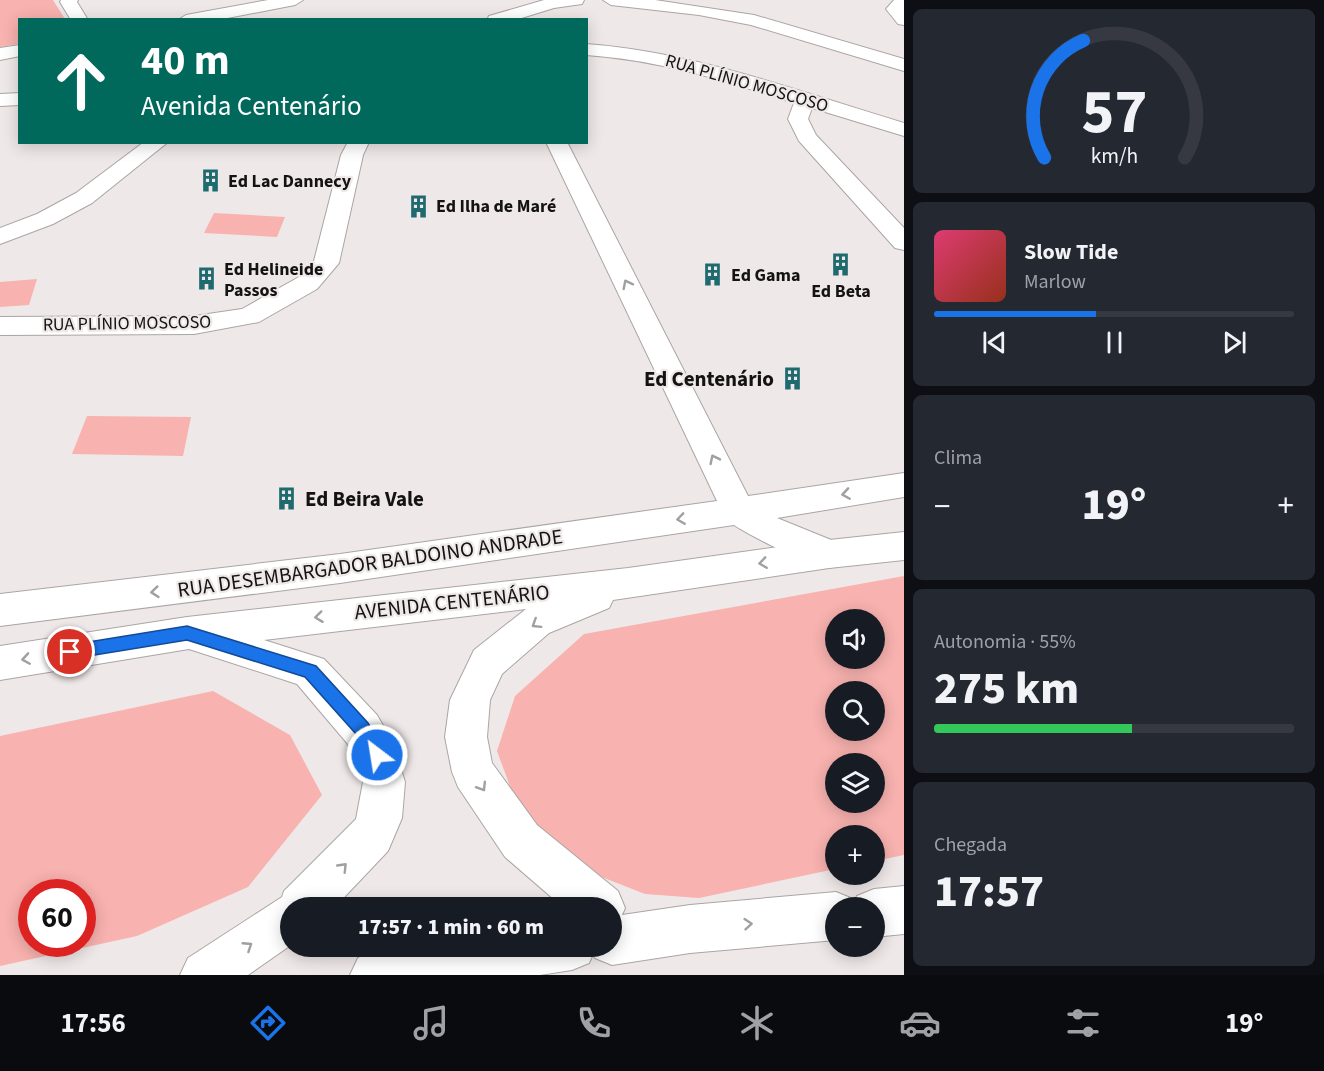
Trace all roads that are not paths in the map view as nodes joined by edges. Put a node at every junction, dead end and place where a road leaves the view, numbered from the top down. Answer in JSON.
{"nodes":[{"id":1,"x":70,"y":0,"type":"edge"},
{"id":2,"x":208,"y":0,"type":"edge"},
{"id":3,"x":295,"y":0,"type":"edge"},
{"id":4,"x":576,"y":0,"type":"edge"},
{"id":5,"x":611,"y":0,"type":"edge"},
{"id":6,"x":904,"y":2,"type":"edge"},
{"id":7,"x":220,"y":13,"type":"junction"},
{"id":8,"x":79,"y":18,"type":"edge"},
{"id":9,"x":196,"y":18,"type":"edge"},
{"id":10,"x":502,"y":18,"type":"edge"},
{"id":11,"x":904,"y":20,"type":"edge"},
{"id":12,"x":588,"y":49,"type":"edge"},
{"id":13,"x":18,"y":51,"type":"edge"},
{"id":14,"x":0,"y":54,"type":"edge"},
{"id":15,"x":904,"y":65,"type":"edge"},
{"id":16,"x":18,"y":99,"type":"edge"},
{"id":17,"x":806,"y":99,"type":"junction"},
{"id":18,"x":0,"y":100,"type":"edge"},
{"id":19,"x":904,"y":130,"type":"edge"},
{"id":20,"x":155,"y":144,"type":"edge"},
{"id":21,"x":358,"y":144,"type":"edge"},
{"id":22,"x":557,"y":144,"type":"edge"},
{"id":23,"x":0,"y":237,"type":"edge"},
{"id":24,"x":904,"y":243,"type":"edge"},
{"id":25,"x":0,"y":326,"type":"edge"},
{"id":26,"x":904,"y":485,"type":"edge"},
{"id":27,"x":739,"y":511,"type":"junction"},
{"id":28,"x":904,"y":546,"type":"edge"},
{"id":29,"x":829,"y":554,"type":"junction"},
{"id":30,"x":628,"y":583,"type":"junction"},
{"id":31,"x":0,"y":610,"type":"edge"},
{"id":32,"x":187,"y":633,"type":"junction"},
{"id":33,"x":0,"y":663,"type":"edge"},
{"id":34,"x":312,"y":897,"type":"edge"},
{"id":35,"x":588,"y":897,"type":"edge"},
{"id":36,"x":904,"y":910,"type":"edge"},
{"id":37,"x":885,"y":912,"type":"edge"},
{"id":38,"x":825,"y":917,"type":"edge"},
{"id":39,"x":622,"y":921,"type":"edge"},
{"id":40,"x":280,"y":924,"type":"edge"},
{"id":41,"x":690,"y":929,"type":"junction"},
{"id":42,"x":622,"y":939,"type":"edge"},
{"id":43,"x":497,"y":957,"type":"edge"},
{"id":44,"x":205,"y":975,"type":"edge"},
{"id":45,"x":375,"y":975,"type":"edge"}],
"edges":[{"from":1,"to":8,"type":"street"},
{"from":2,"to":7,"type":"street"},
{"from":3,"to":7,"type":"street"},
{"from":4,"to":10,"type":"street"},
{"from":5,"to":15,"type":"street"},
{"from":6,"to":11,"type":"street"},
{"from":7,"to":9,"type":"street"},
{"from":12,"to":17,"type":"street","name":"RUA PLÍNIO MOSCOSO"},
{"from":13,"to":14,"type":"street"},
{"from":16,"to":18,"type":"street"},
{"from":17,"to":19,"type":"street","name":"RUA PLÍNIO MOSCOSO"},
{"from":17,"to":24,"type":"street"},
{"from":20,"to":23,"type":"street"},
{"from":21,"to":25,"type":"street","name":"RUA PLÍNIO MOSCOSO"},
{"from":27,"to":22,"type":"street","one_way":true},
{"from":26,"to":27,"type":"street","name":"RUA DESEMBARGADOR BALDOINO ANDRADE","one_way":true},
{"from":27,"to":29,"type":"street"},
{"from":27,"to":31,"type":"street","name":"RUA DESEMBARGADOR BALDOINO ANDRADE","one_way":true},
{"from":28,"to":29,"type":"street","name":"AVENIDA CENTENÁRIO"},
{"from":29,"to":30,"type":"street","name":"AVENIDA CENTENÁRIO","one_way":true},
{"from":30,"to":32,"type":"street","name":"AVENIDA CENTENÁRIO","one_way":true},
{"from":30,"to":35,"type":"street","one_way":true},
{"from":32,"to":33,"type":"street","name":"AVENIDA CENTENÁRIO","one_way":true},
{"from":34,"to":32,"type":"street","one_way":true},
{"from":36,"to":37,"type":"street"},
{"from":41,"to":38,"type":"street","one_way":true},
{"from":39,"to":41,"type":"street"},
{"from":44,"to":40,"type":"street","one_way":true},
{"from":41,"to":42,"type":"street"},
{"from":43,"to":45,"type":"street"}]}
